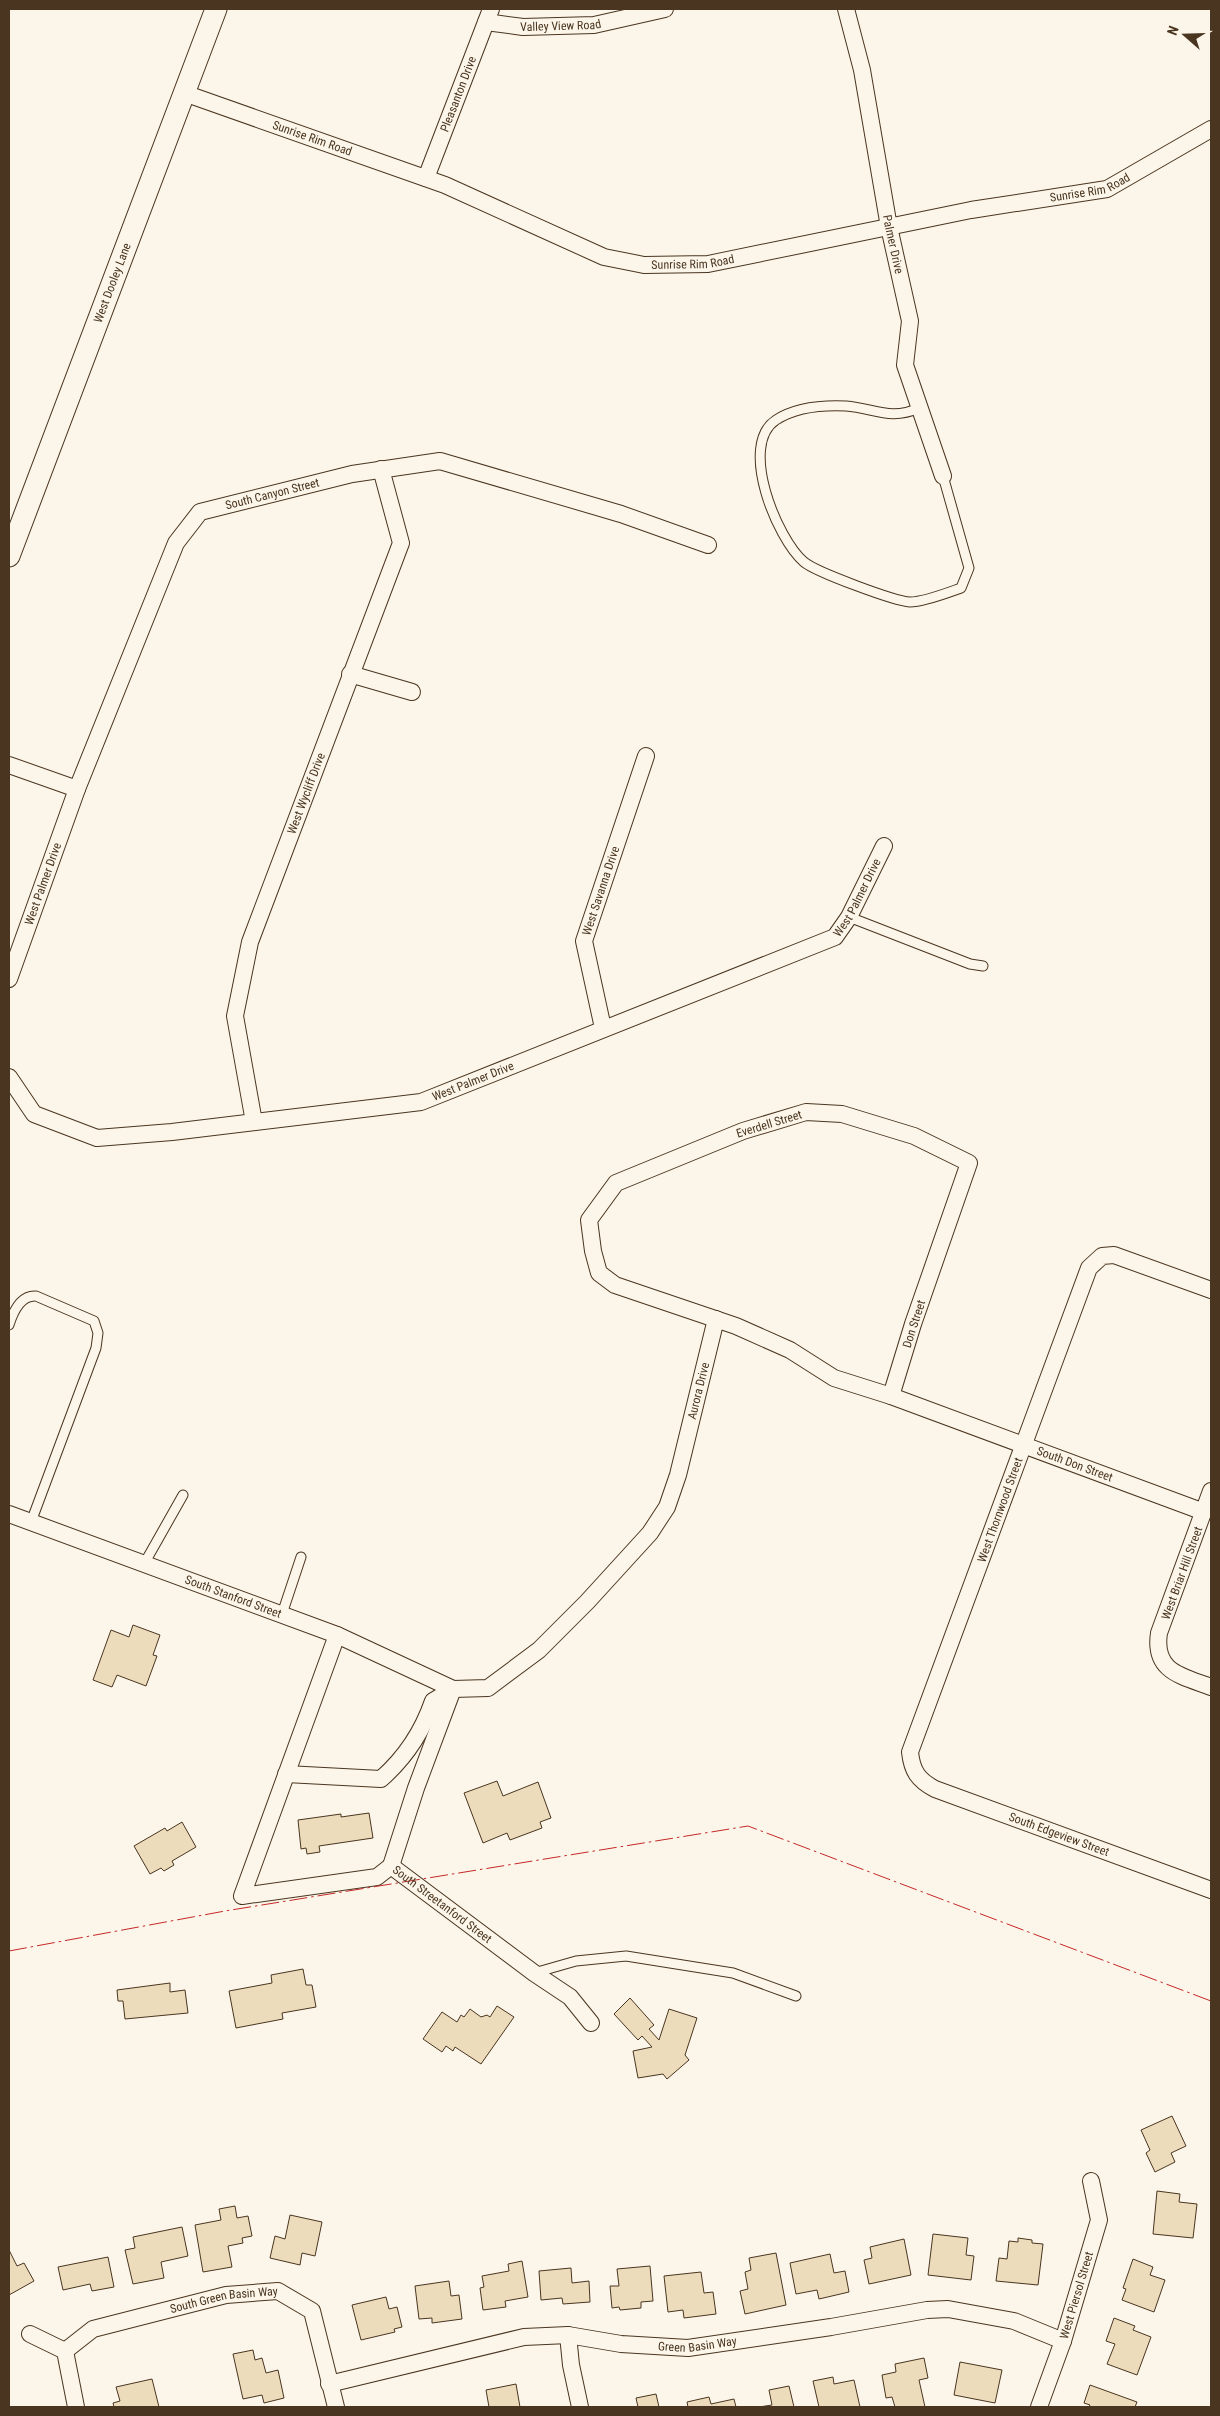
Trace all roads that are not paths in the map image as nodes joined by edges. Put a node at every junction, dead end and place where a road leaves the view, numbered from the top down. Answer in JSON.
{"nodes":[{"id":1,"x":216,"y":9,"type":"edge"},
{"id":2,"x":665,"y":9,"type":"edge"},
{"id":3,"x":846,"y":9,"type":"edge"},
{"id":4,"x":488,"y":15,"type":"edge"},
{"id":5,"x":184,"y":93,"type":"junction"},
{"id":6,"x":1211,"y":129,"type":"edge"},
{"id":7,"x":426,"y":178,"type":"junction"},
{"id":8,"x":889,"y":227,"type":"junction"},
{"id":9,"x":919,"y":408,"type":"junction"},
{"id":10,"x":381,"y":469,"type":"junction"},
{"id":11,"x":943,"y":476,"type":"joint"},
{"id":12,"x":708,"y":545,"type":"dead end"},
{"id":13,"x":9,"y":556,"type":"edge"},
{"id":14,"x":350,"y":674,"type":"junction"},
{"id":15,"x":412,"y":692,"type":"dead end"},
{"id":16,"x":646,"y":756,"type":"dead end"},
{"id":17,"x":9,"y":765,"type":"edge"},
{"id":18,"x":78,"y":789,"type":"junction"},
{"id":19,"x":884,"y":846,"type":"dead end"},
{"id":20,"x":849,"y":917,"type":"junction"},
{"id":21,"x":983,"y":966,"type":"dead end"},
{"id":22,"x":9,"y":979,"type":"edge"},
{"id":23,"x":603,"y":1028,"type":"junction"},
{"id":24,"x":9,"y":1077,"type":"edge"},
{"id":25,"x":254,"y":1122,"type":"junction"},
{"id":26,"x":878,"y":1125,"type":"joint"},
{"id":27,"x":1211,"y":1290,"type":"edge"},
{"id":28,"x":716,"y":1319,"type":"junction"},
{"id":29,"x":9,"y":1325,"type":"edge"},
{"id":30,"x":891,"y":1396,"type":"junction"},
{"id":31,"x":1024,"y":1446,"type":"junction"},
{"id":32,"x":1211,"y":1491,"type":"edge"},
{"id":33,"x":183,"y":1495,"type":"dead end"},
{"id":34,"x":1204,"y":1512,"type":"junction"},
{"id":35,"x":9,"y":1514,"type":"edge"},
{"id":36,"x":31,"y":1522,"type":"junction"},
{"id":37,"x":301,"y":1557,"type":"dead end"},
{"id":38,"x":144,"y":1564,"type":"junction"},
{"id":39,"x":282,"y":1614,"type":"junction"},
{"id":40,"x":337,"y":1635,"type":"junction"},
{"id":41,"x":1211,"y":1687,"type":"edge"},
{"id":42,"x":453,"y":1689,"type":"junction"},
{"id":43,"x":912,"y":1768,"type":"joint"},
{"id":44,"x":286,"y":1774,"type":"junction"},
{"id":45,"x":391,"y":1866,"type":"junction"},
{"id":46,"x":1211,"y":1890,"type":"edge"},
{"id":47,"x":534,"y":1973,"type":"junction"},
{"id":48,"x":796,"y":1996,"type":"dead end"},
{"id":49,"x":591,"y":2023,"type":"dead end"},
{"id":50,"x":1091,"y":2181,"type":"dead end"},
{"id":51,"x":30,"y":2334,"type":"dead end"},
{"id":52,"x":568,"y":2336,"type":"junction"},
{"id":53,"x":1063,"y":2342,"type":"junction"},
{"id":54,"x":65,"y":2351,"type":"junction"},
{"id":55,"x":329,"y":2384,"type":"junction"},
{"id":56,"x":76,"y":2407,"type":"edge"},
{"id":57,"x":336,"y":2407,"type":"edge"},
{"id":58,"x":580,"y":2407,"type":"edge"},
{"id":59,"x":1039,"y":2407,"type":"edge"}],
"edges":[{"from":1,"to":5,"type":"street","name":"West Dooley Lane"},
{"from":2,"to":4,"type":"street","name":"Valley View Road"},
{"from":3,"to":8,"type":"street","name":"Palmer Drive"},
{"from":4,"to":7,"type":"street","name":"Pleasanton Drive"},
{"from":5,"to":7,"type":"street","name":"Sunrise Rim Road"},
{"from":5,"to":13,"type":"street","name":"West Dooley Lane"},
{"from":6,"to":8,"type":"street","name":"Sunrise Rim Road"},
{"from":7,"to":8,"type":"street","name":"Sunrise Rim Road"},
{"from":8,"to":9,"type":"street","name":"Palmer Drive"},
{"from":9,"to":11,"type":"street","name":"Palmer Drive"},
{"from":9,"to":11,"type":"lane"},
{"from":10,"to":12,"type":"street","name":"South Canyon Street"},
{"from":10,"to":14,"type":"street","name":"West Wycliff Drive"},
{"from":10,"to":18,"type":"street","name":"South Canyon Street"},
{"from":14,"to":15,"type":"street"},
{"from":14,"to":25,"type":"street","name":"West Wycliff Drive"},
{"from":16,"to":23,"type":"street","name":"West Savanna Drive"},
{"from":17,"to":18,"type":"street"},
{"from":18,"to":22,"type":"street","name":"West Palmer Drive"},
{"from":19,"to":20,"type":"street","name":"West Palmer Drive"},
{"from":20,"to":21,"type":"lane"},
{"from":20,"to":23,"type":"street","name":"West Palmer Drive"},
{"from":23,"to":25,"type":"street","name":"West Palmer Drive"},
{"from":24,"to":25,"type":"street","name":"West Palmer Drive"},
{"from":26,"to":28,"type":"street","name":"Everdell Street"},
{"from":26,"to":30,"type":"street","name":"Don Street"},
{"from":27,"to":31,"type":"street","name":"West Thornwood Street"},
{"from":28,"to":30,"type":"street"},
{"from":28,"to":42,"type":"street","name":"Aurora Drive"},
{"from":29,"to":36,"type":"lane"},
{"from":30,"to":31,"type":"street","name":"South Don Street"},
{"from":31,"to":34,"type":"street","name":"South Don Street"},
{"from":31,"to":43,"type":"street","name":"West Thornwood Street"},
{"from":32,"to":34,"type":"street","name":"West Briar Hill Street"},
{"from":33,"to":38,"type":"lane"},
{"from":34,"to":41,"type":"street","name":"West Briar Hill Street"},
{"from":35,"to":36,"type":"street","name":"South Stanford Street"},
{"from":36,"to":38,"type":"street","name":"South Stanford Street"},
{"from":37,"to":39,"type":"lane"},
{"from":38,"to":39,"type":"street","name":"South Stanford Street"},
{"from":39,"to":40,"type":"street","name":"South Stanford Street"},
{"from":40,"to":42,"type":"street","name":"South Stanford Street"},
{"from":40,"to":44,"type":"street"},
{"from":42,"to":44,"type":"street"},
{"from":42,"to":45,"type":"street","name":"South Streetanford Street"},
{"from":43,"to":46,"type":"street","name":"South Edgeview Street"},
{"from":44,"to":45,"type":"street"},
{"from":45,"to":47,"type":"street","name":"South Streetanford Street"},
{"from":47,"to":48,"type":"lane"},
{"from":47,"to":49,"type":"street","name":"South Streetanford Street"},
{"from":50,"to":53,"type":"street","name":"West Piersol Street"},
{"from":51,"to":54,"type":"street"},
{"from":52,"to":53,"type":"street","name":"Green Basin Way"},
{"from":52,"to":55,"type":"street","name":"Green Basin Way"},
{"from":52,"to":58,"type":"street"},
{"from":53,"to":59,"type":"street","name":"West Piersol Street"},
{"from":54,"to":55,"type":"street","name":"South Green Basin Way"},
{"from":54,"to":56,"type":"street"},
{"from":55,"to":57,"type":"street","name":"South Green Basin Way"}]}
